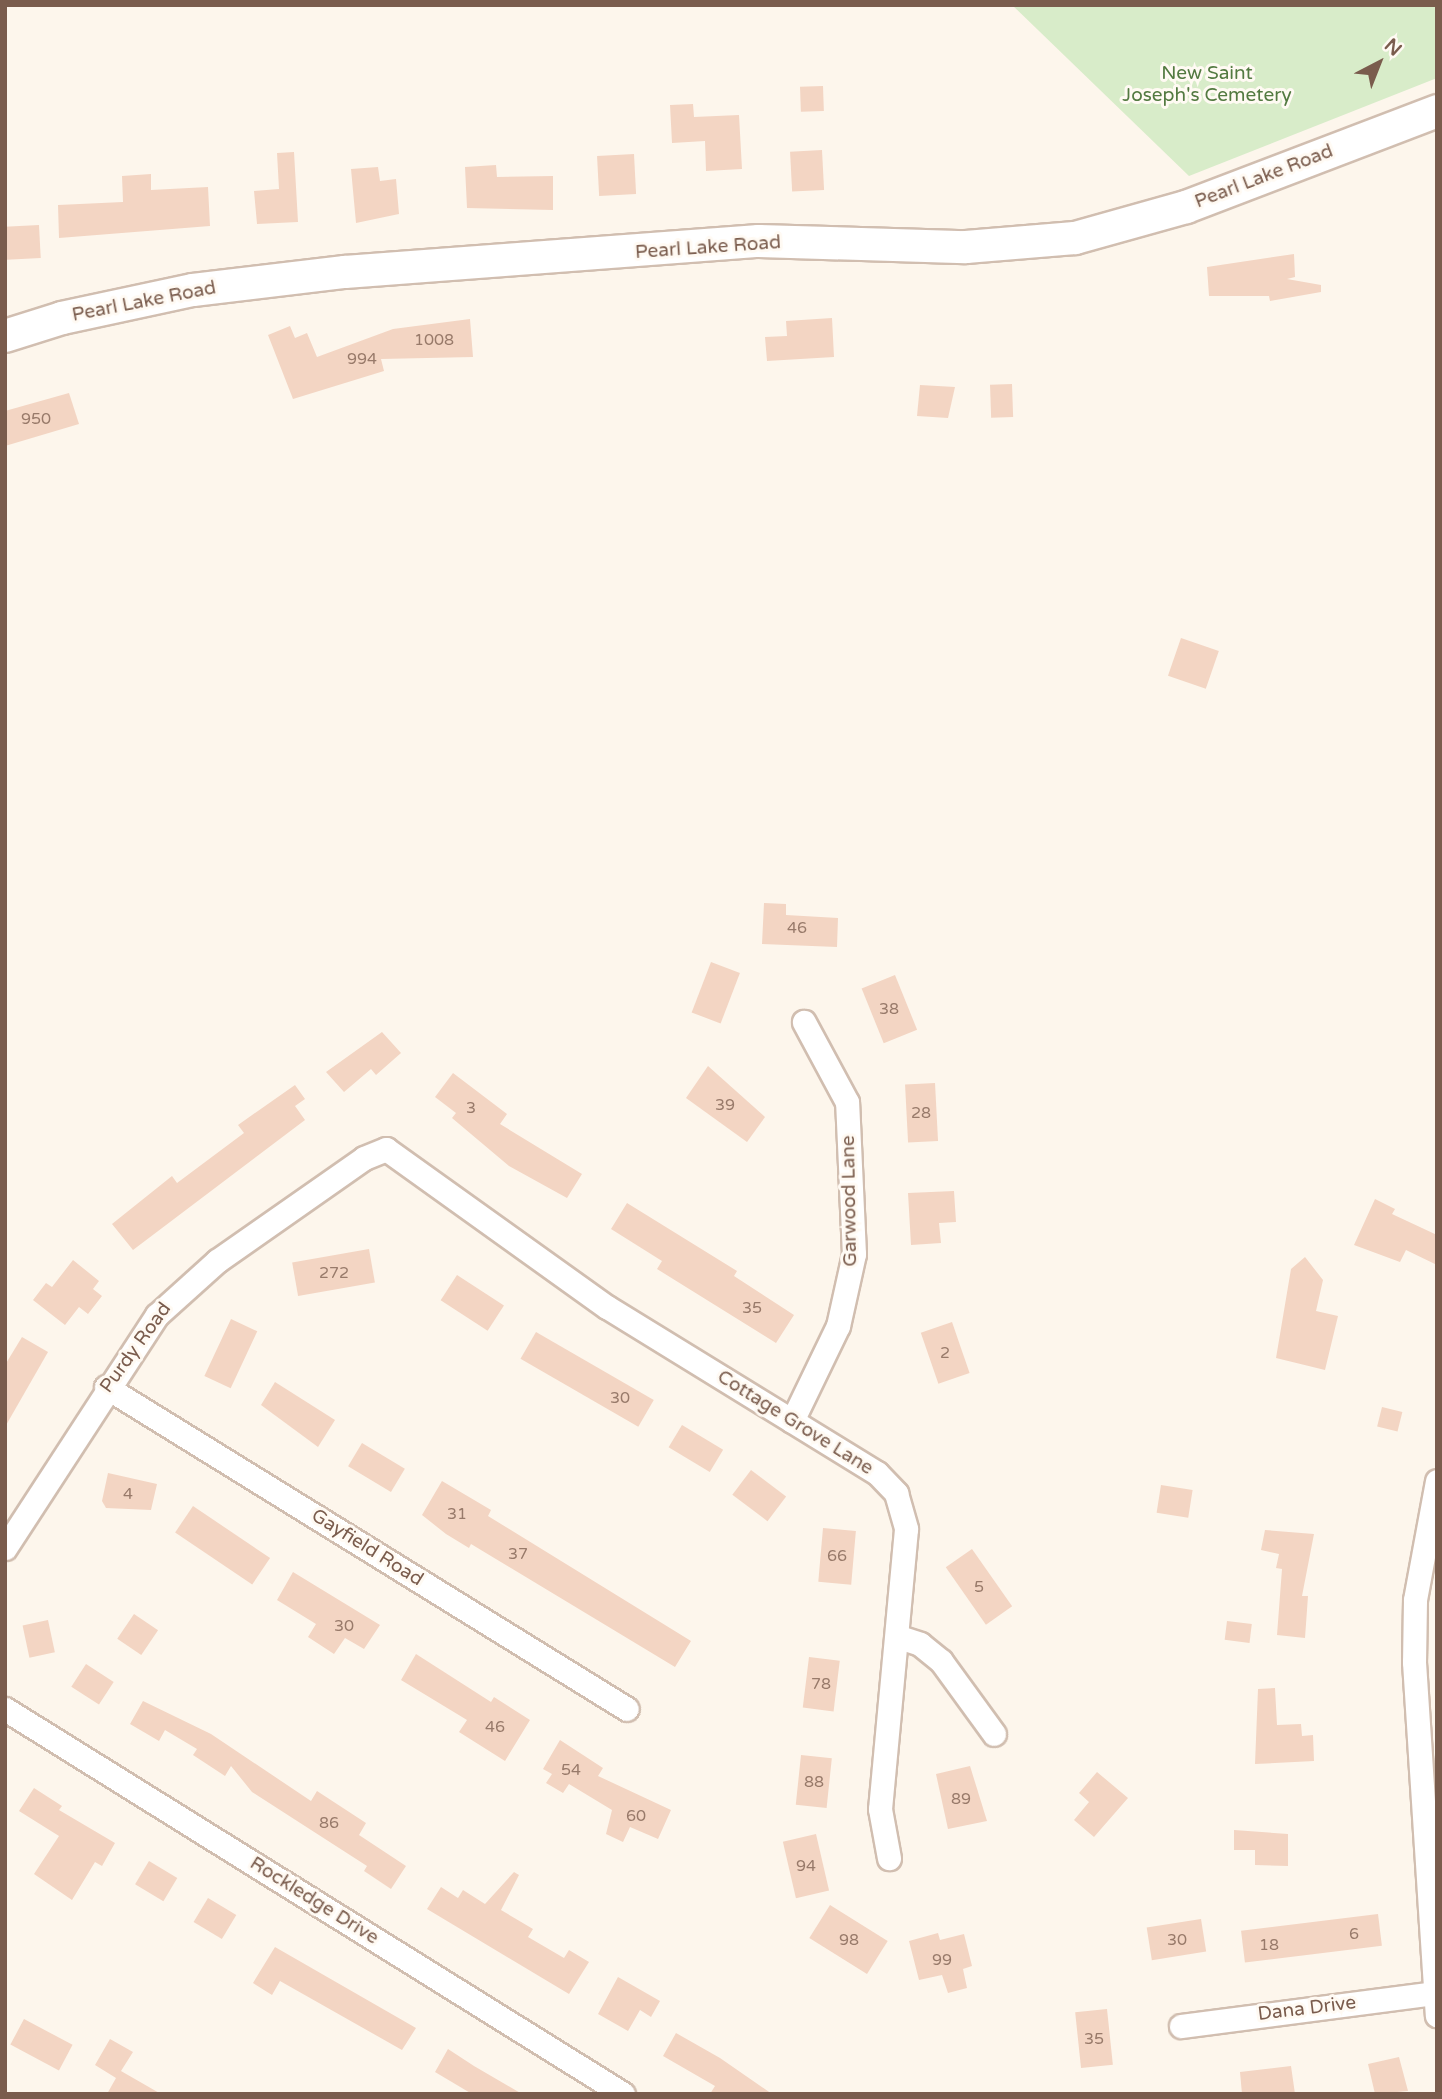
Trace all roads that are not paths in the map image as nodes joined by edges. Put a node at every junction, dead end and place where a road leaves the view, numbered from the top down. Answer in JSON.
{"nodes":[{"id":1,"x":1437,"y":111,"type":"edge"},
{"id":2,"x":5,"y":336,"type":"edge"},
{"id":3,"x":804,"y":1022,"type":"dead end"},
{"id":4,"x":386,"y":1149,"type":"joint"},
{"id":5,"x":106,"y":1387,"type":"junction"},
{"id":6,"x":792,"y":1421,"type":"junction"},
{"id":7,"x":1437,"y":1481,"type":"edge"},
{"id":8,"x":5,"y":1548,"type":"edge"},
{"id":9,"x":899,"y":1637,"type":"junction"},
{"id":10,"x":5,"y":1709,"type":"edge"},
{"id":11,"x":627,"y":1709,"type":"dead end"},
{"id":12,"x":994,"y":1734,"type":"dead end"},
{"id":13,"x":889,"y":1858,"type":"dead end"},
{"id":14,"x":1435,"y":2004,"type":"edge"},
{"id":15,"x":1181,"y":2026,"type":"dead end"},
{"id":16,"x":623,"y":2094,"type":"edge"}],
"edges":[{"from":1,"to":2,"type":"main road","name":"Pearl Lake Road"},
{"from":3,"to":6,"type":"street","name":"Garwood Lane"},
{"from":4,"to":5,"type":"street","name":"Purdy Road"},
{"from":4,"to":6,"type":"street","name":"Cottage Grove Lane"},
{"from":5,"to":8,"type":"street","name":"Purdy Road"},
{"from":5,"to":11,"type":"street","name":"Gayfield Road"},
{"from":6,"to":9,"type":"street","name":"Cottage Grove Lane"},
{"from":7,"to":14,"type":"street"},
{"from":9,"to":12,"type":"street"},
{"from":9,"to":13,"type":"street","name":"Cottage Grove Lane"},
{"from":10,"to":16,"type":"street","name":"Rockledge Drive"},
{"from":14,"to":15,"type":"street","name":"Dana Drive"}]}
